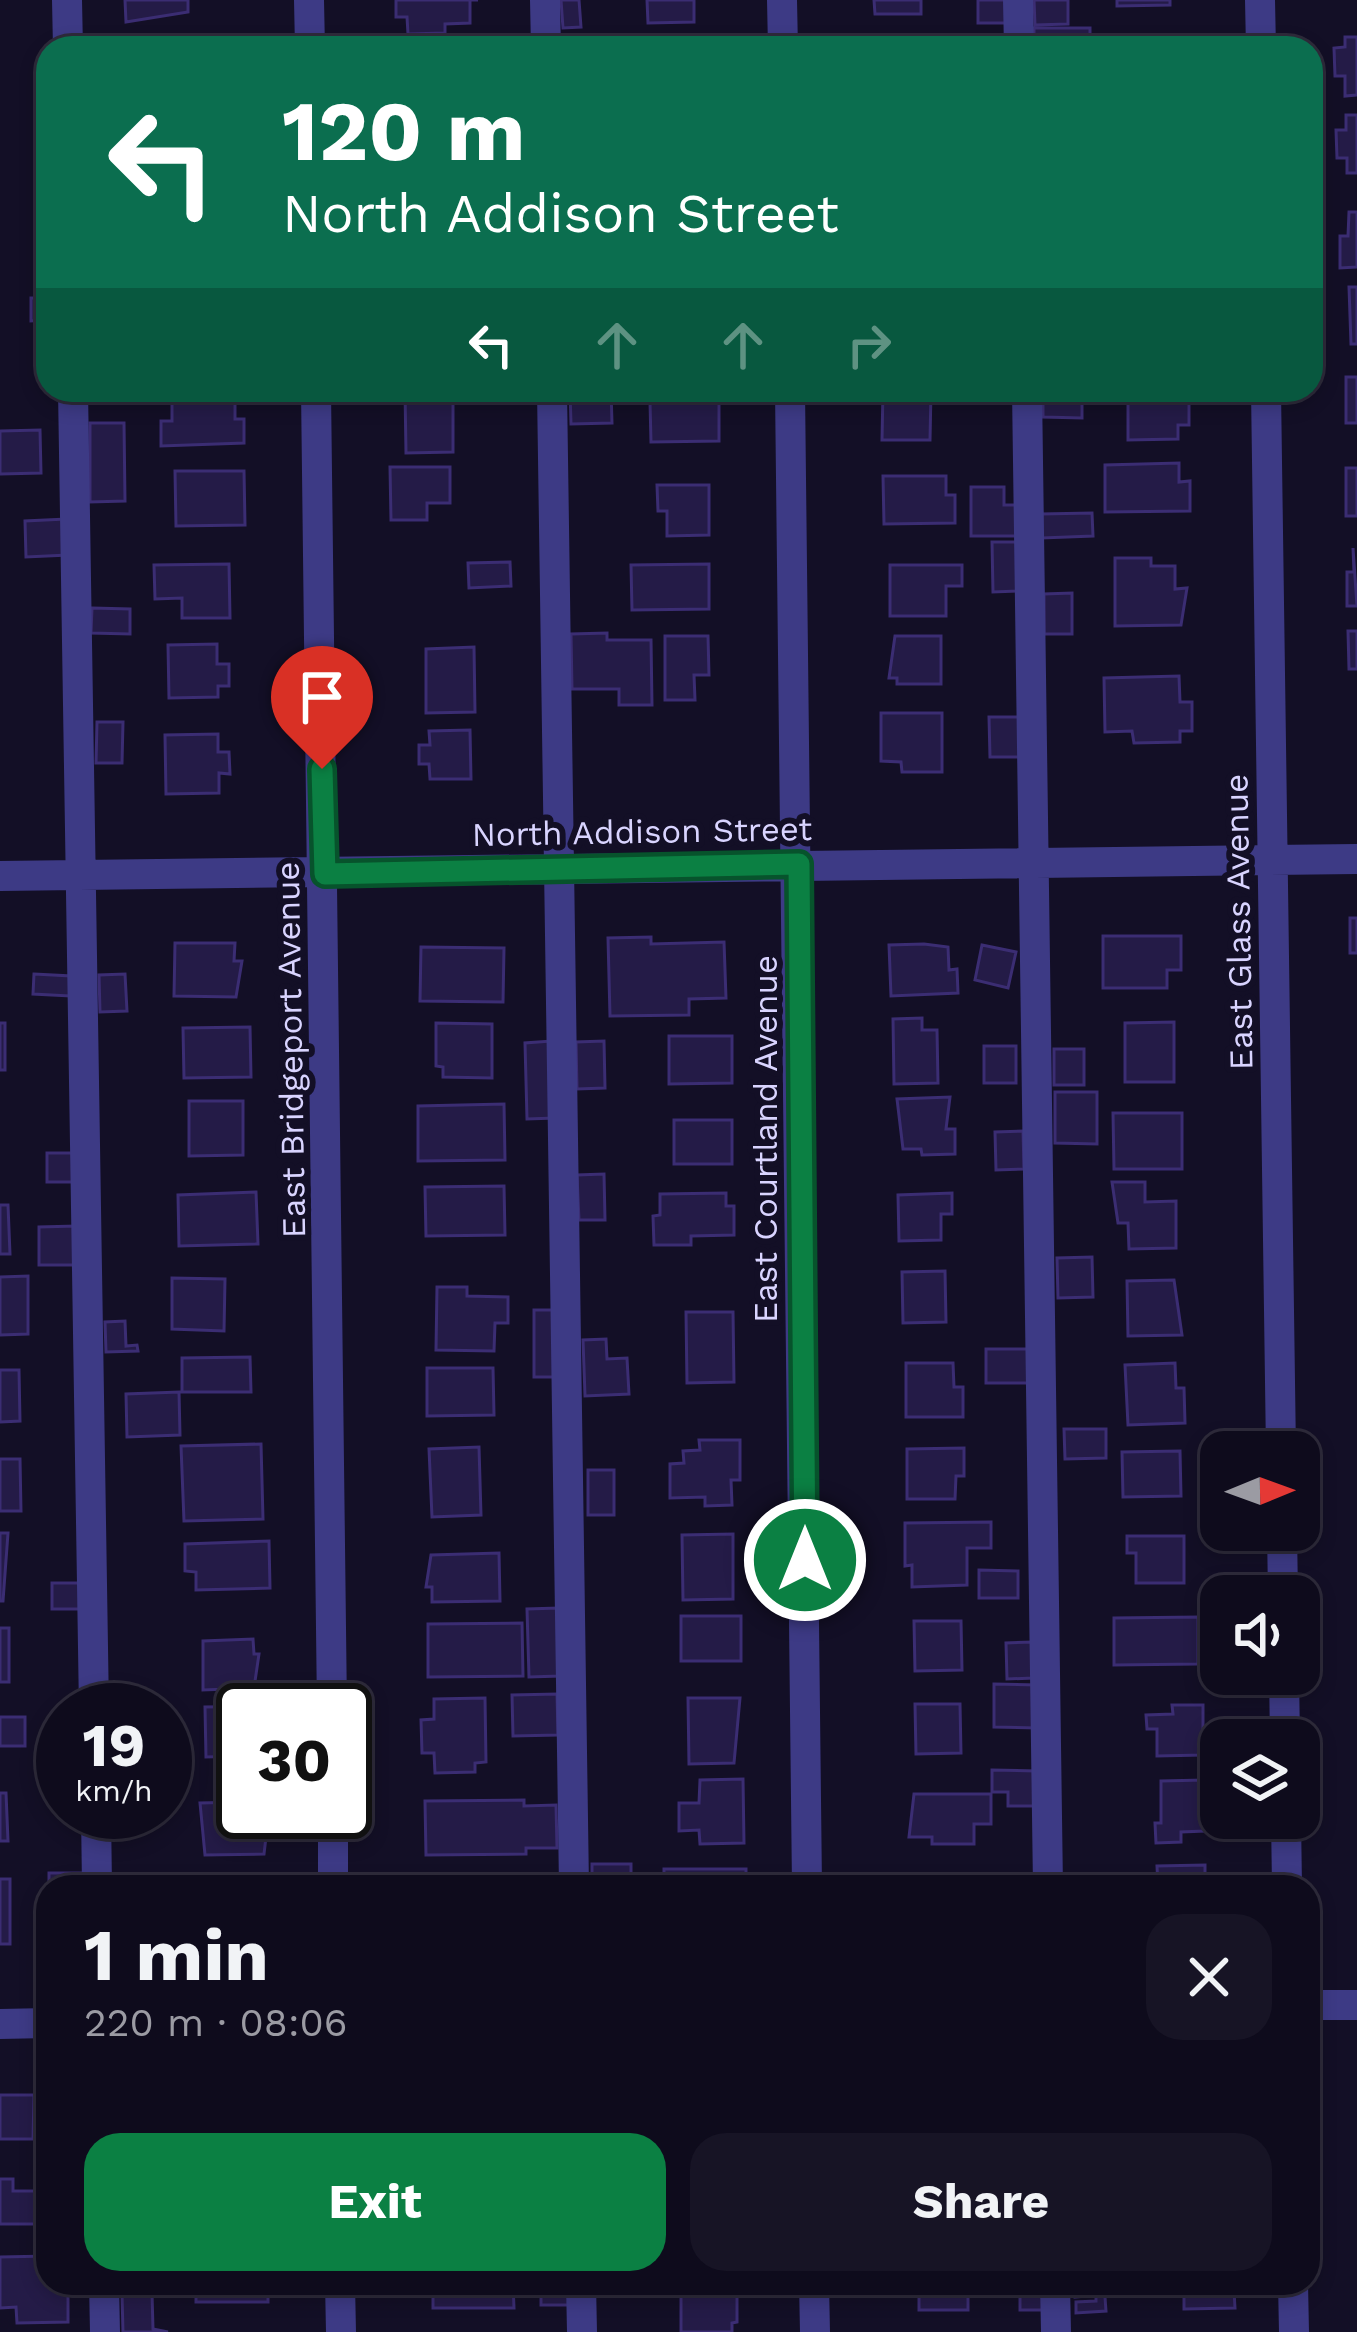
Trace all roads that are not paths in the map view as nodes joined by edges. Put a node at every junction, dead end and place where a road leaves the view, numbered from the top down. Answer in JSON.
{"nodes":[{"id":1,"x":67,"y":0,"type":"edge"},
{"id":2,"x":309,"y":0,"type":"edge"},
{"id":3,"x":545,"y":0,"type":"edge"},
{"id":4,"x":782,"y":0,"type":"edge"},
{"id":5,"x":1018,"y":0,"type":"edge"},
{"id":6,"x":1260,"y":0,"type":"edge"},
{"id":7,"x":68,"y":36,"type":"edge"},
{"id":8,"x":310,"y":36,"type":"edge"},
{"id":9,"x":546,"y":36,"type":"edge"},
{"id":10,"x":783,"y":36,"type":"edge"},
{"id":11,"x":1019,"y":36,"type":"edge"},
{"id":12,"x":1261,"y":36,"type":"edge"},
{"id":13,"x":73,"y":402,"type":"edge"},
{"id":14,"x":316,"y":402,"type":"edge"},
{"id":15,"x":552,"y":402,"type":"edge"},
{"id":16,"x":790,"y":402,"type":"edge"},
{"id":17,"x":1027,"y":402,"type":"edge"},
{"id":18,"x":1266,"y":402,"type":"edge"},
{"id":19,"x":1357,"y":859,"type":"edge"},
{"id":20,"x":1274,"y":860,"type":"junction"},
{"id":21,"x":1037,"y":861,"type":"junction"},
{"id":22,"x":799,"y":864,"type":"junction"},
{"id":23,"x":560,"y":869,"type":"junction"},
{"id":24,"x":325,"y":874,"type":"junction"},
{"id":25,"x":0,"y":876,"type":"edge"},
{"id":26,"x":81,"y":876,"type":"junction"},
{"id":27,"x":1281,"y":1431,"type":"edge"},
{"id":28,"x":94,"y":1683,"type":"edge"},
{"id":29,"x":332,"y":1683,"type":"edge"},
{"id":30,"x":96,"y":1839,"type":"edge"},
{"id":31,"x":333,"y":1839,"type":"edge"},
{"id":32,"x":1286,"y":1839,"type":"edge"},
{"id":33,"x":97,"y":1875,"type":"edge"},
{"id":34,"x":333,"y":1875,"type":"edge"},
{"id":35,"x":574,"y":1875,"type":"edge"},
{"id":36,"x":807,"y":1875,"type":"edge"},
{"id":37,"x":1048,"y":1875,"type":"edge"},
{"id":38,"x":1287,"y":1875,"type":"edge"},
{"id":39,"x":1320,"y":2005,"type":"edge"},
{"id":40,"x":1357,"y":2005,"type":"edge"},
{"id":41,"x":36,"y":2023,"type":"edge"},
{"id":42,"x":0,"y":2024,"type":"edge"},
{"id":43,"x":104,"y":2295,"type":"edge"},
{"id":44,"x":340,"y":2295,"type":"edge"},
{"id":45,"x":581,"y":2295,"type":"edge"},
{"id":46,"x":814,"y":2295,"type":"edge"},
{"id":47,"x":1055,"y":2295,"type":"edge"},
{"id":48,"x":1293,"y":2295,"type":"edge"},
{"id":49,"x":105,"y":2332,"type":"edge"},
{"id":50,"x":341,"y":2332,"type":"edge"},
{"id":51,"x":582,"y":2332,"type":"edge"},
{"id":52,"x":815,"y":2332,"type":"edge"},
{"id":53,"x":1056,"y":2332,"type":"edge"},
{"id":54,"x":1294,"y":2332,"type":"edge"}],
"edges":[{"from":1,"to":7,"type":"street"},
{"from":2,"to":8,"type":"street"},
{"from":3,"to":9,"type":"street"},
{"from":4,"to":10,"type":"street"},
{"from":5,"to":11,"type":"street"},
{"from":6,"to":12,"type":"street"},
{"from":13,"to":26,"type":"street"},
{"from":14,"to":24,"type":"street","name":"East Bridgeport Avenue"},
{"from":15,"to":23,"type":"street"},
{"from":16,"to":22,"type":"street","name":"East Courtland Avenue"},
{"from":17,"to":21,"type":"street"},
{"from":18,"to":20,"type":"street","name":"East Glass Avenue"},
{"from":19,"to":20,"type":"street","name":"North Addison Street"},
{"from":20,"to":21,"type":"street","name":"North Addison Street"},
{"from":20,"to":27,"type":"street","name":"East Glass Avenue"},
{"from":21,"to":22,"type":"street","name":"North Addison Street"},
{"from":21,"to":37,"type":"street"},
{"from":22,"to":23,"type":"street","name":"North Addison Street"},
{"from":22,"to":36,"type":"street","name":"East Courtland Avenue"},
{"from":23,"to":24,"type":"street","name":"North Addison Street"},
{"from":23,"to":35,"type":"street"},
{"from":24,"to":26,"type":"street","name":"North Addison Street"},
{"from":24,"to":29,"type":"street","name":"East Bridgeport Avenue"},
{"from":25,"to":26,"type":"street","name":"North Addison Street"},
{"from":26,"to":28,"type":"street"},
{"from":30,"to":33,"type":"street"},
{"from":31,"to":34,"type":"street"},
{"from":32,"to":38,"type":"street"},
{"from":39,"to":40,"type":"street"},
{"from":41,"to":42,"type":"street"},
{"from":43,"to":49,"type":"street"},
{"from":44,"to":50,"type":"street"},
{"from":45,"to":51,"type":"street"},
{"from":46,"to":52,"type":"street"},
{"from":47,"to":53,"type":"street"},
{"from":48,"to":54,"type":"street"}]}
